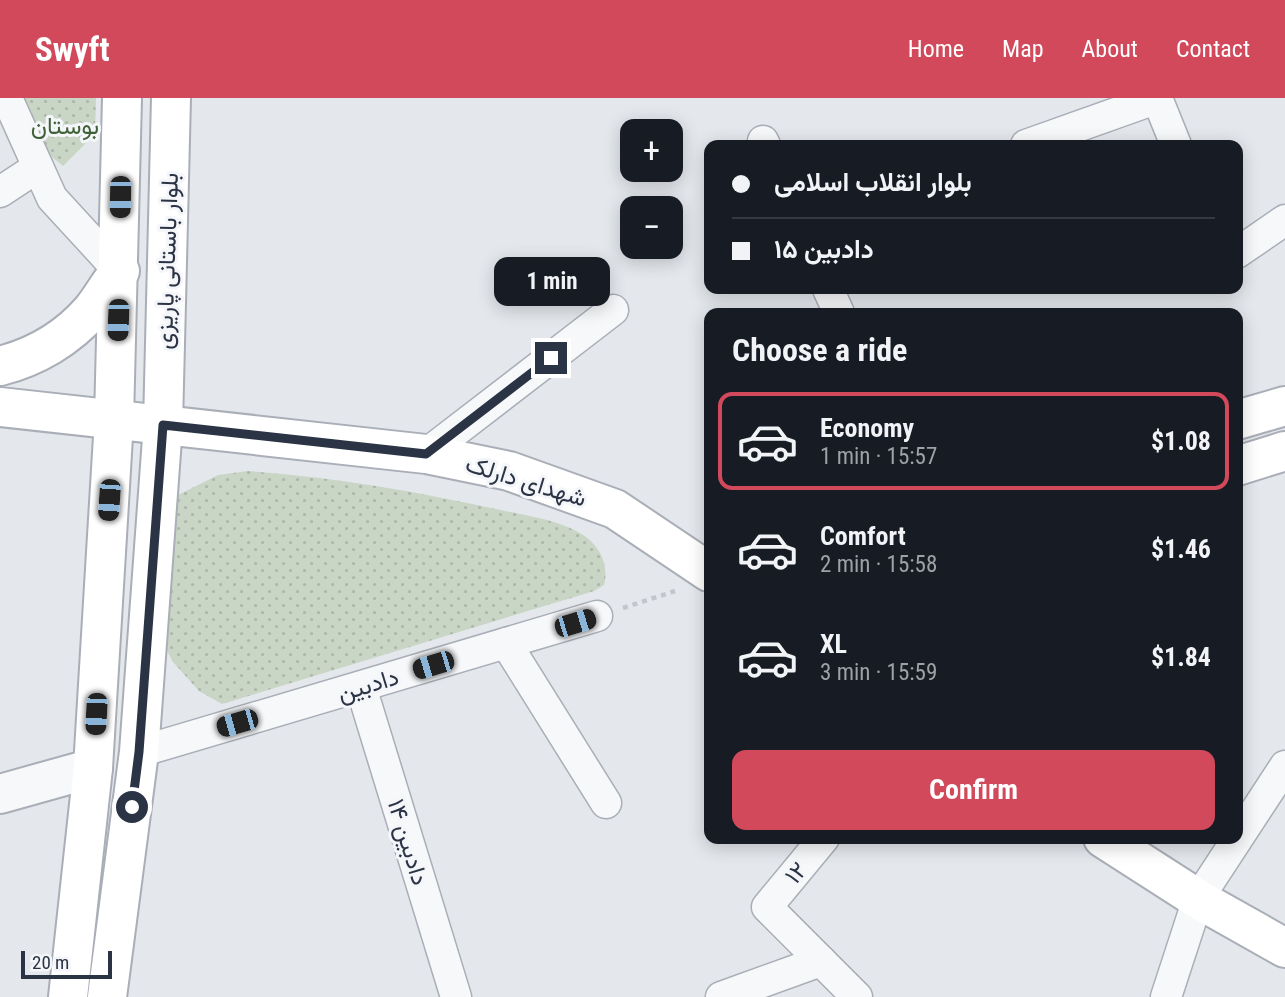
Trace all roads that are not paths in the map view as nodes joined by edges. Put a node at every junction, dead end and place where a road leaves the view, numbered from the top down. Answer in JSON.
{"nodes":[{"id":1,"x":7,"y":98,"type":"edge"},
{"id":2,"x":122,"y":98,"type":"edge"},
{"id":3,"x":171,"y":98,"type":"edge"},
{"id":4,"x":1157,"y":98,"type":"edge"},
{"id":5,"x":1040,"y":140,"type":"edge"},
{"id":6,"x":1174,"y":140,"type":"edge"},
{"id":7,"x":38,"y":167,"type":"junction"},
{"id":8,"x":0,"y":192,"type":"edge"},
{"id":9,"x":1285,"y":220,"type":"edge"},
{"id":10,"x":1243,"y":249,"type":"edge"},
{"id":11,"x":120,"y":271,"type":"junction"},
{"id":12,"x":168,"y":273,"type":"junction"},
{"id":13,"x":613,"y":310,"type":"dead end"},
{"id":14,"x":0,"y":366,"type":"edge"},
{"id":15,"x":1285,"y":406,"type":"edge"},
{"id":16,"x":0,"y":407,"type":"edge"},
{"id":17,"x":1243,"y":418,"type":"edge"},
{"id":18,"x":114,"y":420,"type":"junction"},
{"id":19,"x":163,"y":425,"type":"junction"},
{"id":20,"x":1285,"y":451,"type":"edge"},
{"id":21,"x":426,"y":454,"type":"junction"},
{"id":22,"x":1243,"y":464,"type":"edge"},
{"id":23,"x":696,"y":580,"type":"edge"},
{"id":24,"x":597,"y":616,"type":"road end"},
{"id":25,"x":506,"y":643,"type":"junction"},
{"id":26,"x":361,"y":687,"type":"junction"},
{"id":27,"x":139,"y":752,"type":"junction"},
{"id":28,"x":1285,"y":766,"type":"edge"},
{"id":29,"x":93,"y":768,"type":"junction"},
{"id":30,"x":0,"y":794,"type":"edge"},
{"id":31,"x":606,"y":803,"type":"dead end"},
{"id":32,"x":1243,"y":830,"type":"edge"},
{"id":33,"x":819,"y":844,"type":"edge"},
{"id":34,"x":1234,"y":844,"type":"edge"},
{"id":35,"x":1129,"y":850,"type":"edge"},
{"id":36,"x":1198,"y":899,"type":"junction"},
{"id":37,"x":1285,"y":948,"type":"edge"},
{"id":38,"x":821,"y":961,"type":"junction"},
{"id":39,"x":68,"y":997,"type":"edge"},
{"id":40,"x":107,"y":997,"type":"edge"},
{"id":41,"x":456,"y":997,"type":"edge"},
{"id":42,"x":721,"y":997,"type":"edge"},
{"id":43,"x":856,"y":997,"type":"edge"},
{"id":44,"x":1166,"y":997,"type":"edge"}],
"edges":[{"from":1,"to":7,"type":"street"},
{"from":2,"to":11,"type":"main road","name":"بلوار باستانی پاریزی"},
{"from":3,"to":12,"type":"main road","name":"بلوار باستانی پاریزی"},
{"from":4,"to":5,"type":"street"},
{"from":4,"to":6,"type":"street"},
{"from":7,"to":8,"type":"street"},
{"from":7,"to":11,"type":"street"},
{"from":9,"to":10,"type":"street"},
{"from":11,"to":12,"type":"main road"},
{"from":11,"to":14,"type":"main road"},
{"from":11,"to":18,"type":"main road","name":"بلوار باستانی پاریزی"},
{"from":12,"to":19,"type":"main road","name":"بلوار باستانی پاریزی"},
{"from":13,"to":21,"type":"street"},
{"from":15,"to":17,"type":"main road"},
{"from":16,"to":18,"type":"main road","name":"شهدای دارلک"},
{"from":18,"to":19,"type":"main road","name":"شهدای دارلک"},
{"from":18,"to":29,"type":"main road","name":"بلوار باستانی پاریزی"},
{"from":19,"to":21,"type":"main road","name":"شهدای دارلک"},
{"from":19,"to":27,"type":"main road","name":"بلوار باستانی پاریزی"},
{"from":20,"to":22,"type":"main road"},
{"from":21,"to":23,"type":"main road","name":"شهدای دارلک"},
{"from":24,"to":25,"type":"street","name":"دادبین"},
{"from":25,"to":26,"type":"street","name":"دادبین"},
{"from":25,"to":31,"type":"street"},
{"from":26,"to":27,"type":"street","name":"دادبین"},
{"from":26,"to":41,"type":"street","name":"دادبین ۱۴"},
{"from":27,"to":40,"type":"main road","name":"بلوار باستانی پاریزی"},
{"from":28,"to":32,"type":"street"},
{"from":29,"to":30,"type":"street"},
{"from":29,"to":39,"type":"main road","name":"بلوار باستانی پاریزی"},
{"from":33,"to":38,"type":"street","name":"۱۲"},
{"from":34,"to":36,"type":"street"},
{"from":35,"to":36,"type":"main road"},
{"from":36,"to":37,"type":"main road"},
{"from":36,"to":44,"type":"street"},
{"from":38,"to":42,"type":"street"},
{"from":38,"to":43,"type":"street"}]}
